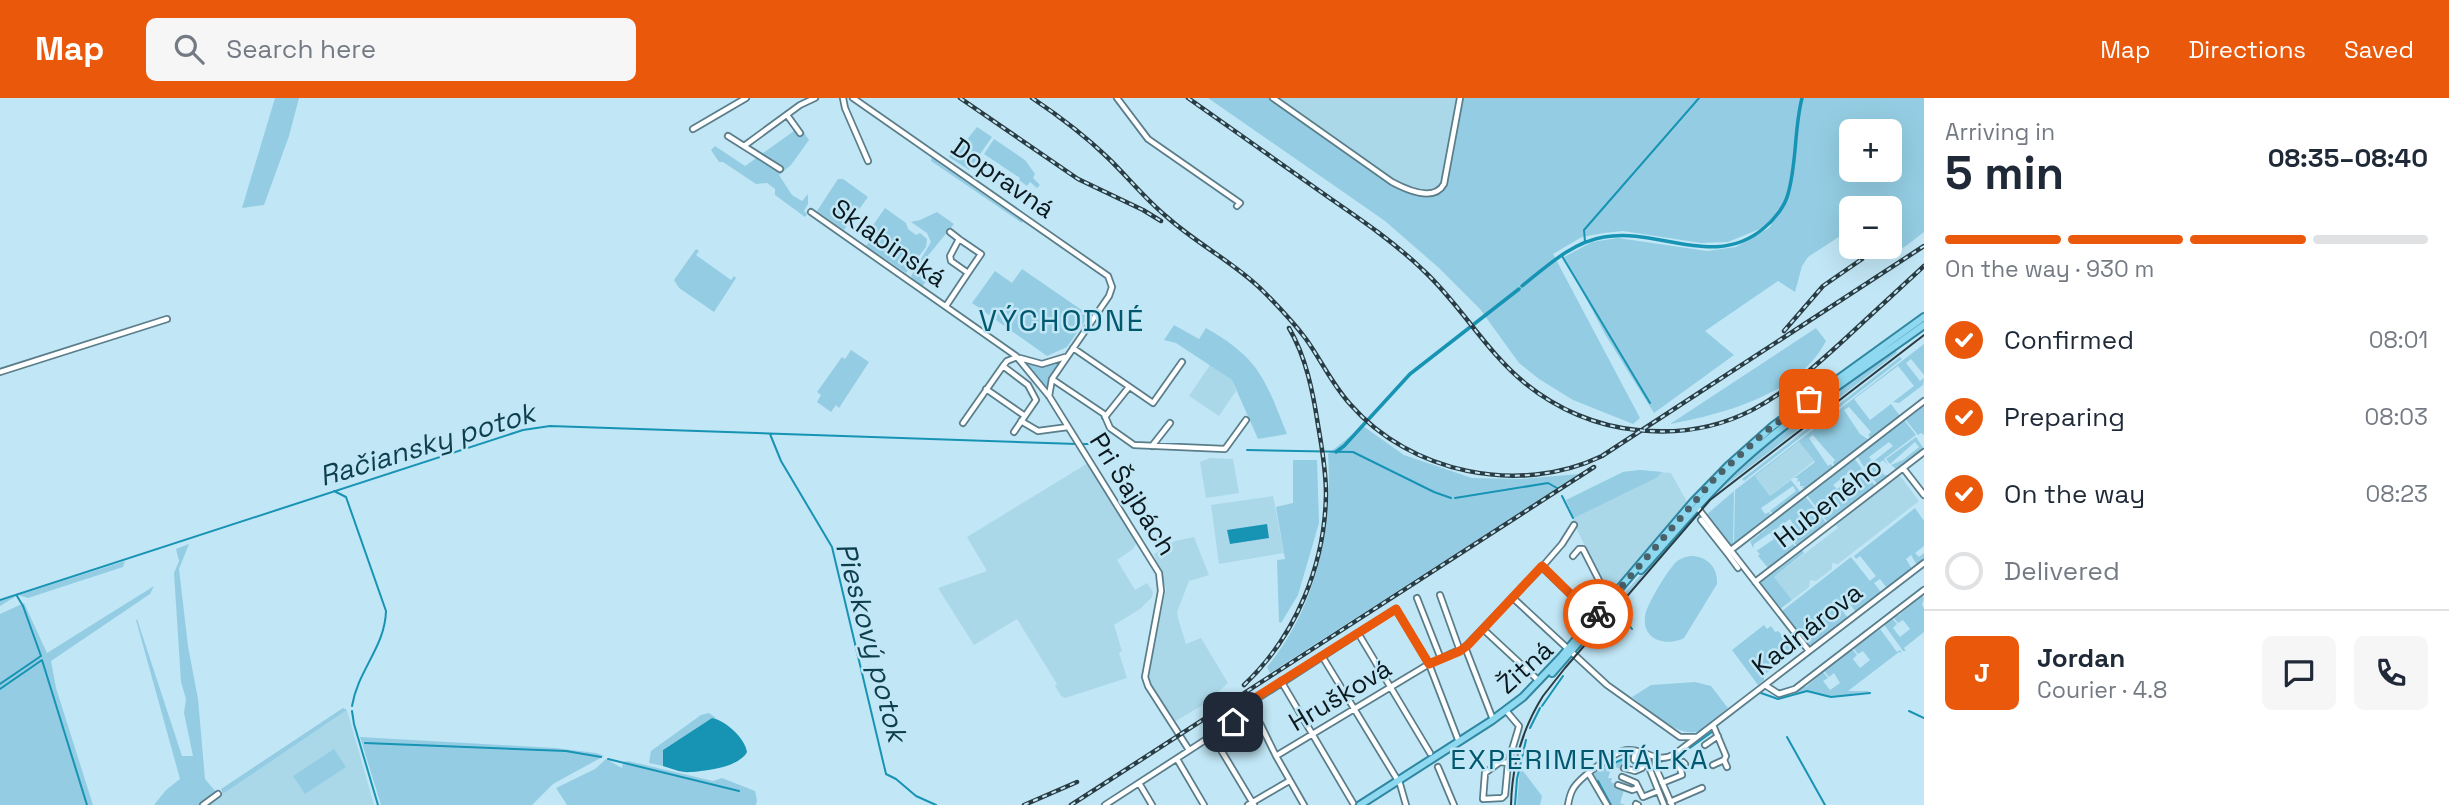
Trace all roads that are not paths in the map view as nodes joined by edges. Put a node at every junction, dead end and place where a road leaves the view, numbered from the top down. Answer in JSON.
{"nodes":[{"id":1,"x":746,"y":98,"type":"edge"},
{"id":2,"x":815,"y":98,"type":"edge"},
{"id":3,"x":843,"y":98,"type":"edge"},
{"id":4,"x":853,"y":98,"type":"edge"},
{"id":5,"x":1117,"y":98,"type":"edge"},
{"id":6,"x":1273,"y":98,"type":"edge"},
{"id":7,"x":1461,"y":98,"type":"edge"},
{"id":8,"x":787,"y":115,"type":"junction"},
{"id":9,"x":693,"y":129,"type":"dead end"},
{"id":10,"x":800,"y":133,"type":"dead end"},
{"id":11,"x":728,"y":136,"type":"dead end"},
{"id":12,"x":744,"y":146,"type":"junction"},
{"id":13,"x":868,"y":161,"type":"dead end"},
{"id":14,"x":780,"y":169,"type":"dead end"},
{"id":15,"x":1237,"y":206,"type":"dead end"},
{"id":16,"x":811,"y":212,"type":"dead end"},
{"id":17,"x":950,"y":232,"type":"dead end"},
{"id":18,"x":959,"y":239,"type":"junction"},
{"id":19,"x":968,"y":273,"type":"junction"},
{"id":20,"x":946,"y":306,"type":"junction"},
{"id":21,"x":1924,"y":317,"type":"edge"},
{"id":22,"x":167,"y":319,"type":"dead end"},
{"id":23,"x":1924,"y":325,"type":"edge"},
{"id":24,"x":1073,"y":348,"type":"junction"},
{"id":25,"x":1017,"y":356,"type":"junction"},
{"id":26,"x":1068,"y":356,"type":"junction"},
{"id":27,"x":1182,"y":362,"type":"dead end"},
{"id":28,"x":1003,"y":365,"type":"junction"},
{"id":29,"x":0,"y":372,"type":"edge"},
{"id":30,"x":1052,"y":379,"type":"junction"},
{"id":31,"x":1129,"y":387,"type":"junction"},
{"id":32,"x":986,"y":389,"type":"junction"},
{"id":33,"x":1049,"y":396,"type":"junction"},
{"id":34,"x":1924,"y":401,"type":"edge"},
{"id":35,"x":1105,"y":417,"type":"junction"},
{"id":36,"x":1023,"y":419,"type":"junction"},
{"id":37,"x":1246,"y":420,"type":"dead end"},
{"id":38,"x":963,"y":423,"type":"dead end"},
{"id":39,"x":1170,"y":423,"type":"dead end"},
{"id":40,"x":1068,"y":427,"type":"junction"},
{"id":41,"x":1014,"y":432,"type":"dead end"},
{"id":42,"x":1152,"y":446,"type":"junction"},
{"id":43,"x":1225,"y":449,"type":"junction"},
{"id":44,"x":1232,"y":450,"type":"dead end"},
{"id":45,"x":1924,"y":452,"type":"edge"},
{"id":46,"x":1903,"y":468,"type":"junction"},
{"id":47,"x":1924,"y":495,"type":"edge"},
{"id":48,"x":1695,"y":504,"type":"junction"},
{"id":49,"x":1701,"y":520,"type":"dead end"},
{"id":50,"x":1574,"y":525,"type":"dead end"},
{"id":51,"x":1729,"y":552,"type":"junction"},
{"id":52,"x":1573,"y":556,"type":"dead end"},
{"id":53,"x":1924,"y":563,"type":"edge"},
{"id":54,"x":1542,"y":566,"type":"junction"},
{"id":55,"x":1738,"y":568,"type":"dead end"},
{"id":56,"x":1755,"y":582,"type":"junction"},
{"id":57,"x":1924,"y":590,"type":"edge"},
{"id":58,"x":1440,"y":595,"type":"dead end"},
{"id":59,"x":1417,"y":598,"type":"dead end"},
{"id":60,"x":1513,"y":598,"type":"junction"},
{"id":61,"x":1609,"y":601,"type":"junction"},
{"id":62,"x":1595,"y":618,"type":"junction"},
{"id":63,"x":1483,"y":629,"type":"junction"},
{"id":64,"x":1358,"y":633,"type":"junction"},
{"id":65,"x":1462,"y":649,"type":"junction"},
{"id":66,"x":1570,"y":651,"type":"junction"},
{"id":67,"x":1809,"y":651,"type":"junction"},
{"id":68,"x":1322,"y":656,"type":"junction"},
{"id":69,"x":1441,"y":659,"type":"junction"},
{"id":70,"x":1429,"y":664,"type":"junction"},
{"id":71,"x":1281,"y":681,"type":"junction"},
{"id":72,"x":1539,"y":681,"type":"junction"},
{"id":73,"x":1765,"y":685,"type":"junction"},
{"id":74,"x":1390,"y":687,"type":"junction"},
{"id":75,"x":1254,"y":709,"type":"junction"},
{"id":76,"x":1354,"y":709,"type":"junction"},
{"id":77,"x":1508,"y":713,"type":"junction"},
{"id":78,"x":1492,"y":717,"type":"dead end"},
{"id":79,"x":1713,"y":725,"type":"junction"},
{"id":80,"x":1312,"y":735,"type":"junction"},
{"id":81,"x":1212,"y":736,"type":"junction"},
{"id":82,"x":1699,"y":736,"type":"junction"},
{"id":83,"x":1718,"y":736,"type":"junction"},
{"id":84,"x":1680,"y":737,"type":"junction"},
{"id":85,"x":1459,"y":742,"type":"junction"},
{"id":86,"x":1708,"y":745,"type":"dead end"},
{"id":87,"x":1682,"y":749,"type":"junction"},
{"id":88,"x":1189,"y":750,"type":"junction"},
{"id":89,"x":1635,"y":751,"type":"junction"},
{"id":90,"x":1430,"y":753,"type":"dead end"},
{"id":91,"x":1276,"y":755,"type":"junction"},
{"id":92,"x":1655,"y":758,"type":"junction"},
{"id":93,"x":1177,"y":759,"type":"junction"},
{"id":94,"x":1724,"y":760,"type":"junction"},
{"id":95,"x":1508,"y":763,"type":"junction"},
{"id":96,"x":1644,"y":764,"type":"junction"},
{"id":97,"x":1685,"y":764,"type":"dead end"},
{"id":98,"x":1713,"y":765,"type":"dead end"},
{"id":99,"x":1438,"y":767,"type":"dead end"},
{"id":100,"x":1727,"y":767,"type":"dead end"},
{"id":101,"x":1624,"y":768,"type":"dead end"},
{"id":102,"x":1589,"y":774,"type":"junction"},
{"id":103,"x":1622,"y":777,"type":"dead end"},
{"id":104,"x":1289,"y":781,"type":"junction"},
{"id":105,"x":1139,"y":783,"type":"junction"},
{"id":106,"x":1398,"y":783,"type":"junction"},
{"id":107,"x":1662,"y":783,"type":"junction"},
{"id":108,"x":1618,"y":785,"type":"dead end"},
{"id":109,"x":1638,"y":788,"type":"junction"},
{"id":110,"x":1702,"y":789,"type":"dead end"},
{"id":111,"x":1658,"y":791,"type":"junction"},
{"id":112,"x":218,"y":794,"type":"dead end"},
{"id":113,"x":1251,"y":804,"type":"edge"},
{"id":114,"x":1357,"y":804,"type":"edge"},
{"id":115,"x":1671,"y":804,"type":"edge"},
{"id":116,"x":203,"y":805,"type":"edge"},
{"id":117,"x":1105,"y":805,"type":"edge"},
{"id":118,"x":1152,"y":805,"type":"edge"},
{"id":119,"x":1204,"y":805,"type":"edge"},
{"id":120,"x":1304,"y":805,"type":"edge"},
{"id":121,"x":1367,"y":805,"type":"edge"},
{"id":122,"x":1406,"y":805,"type":"edge"},
{"id":123,"x":1454,"y":805,"type":"edge"},
{"id":124,"x":1568,"y":805,"type":"edge"},
{"id":125,"x":1606,"y":805,"type":"edge"},
{"id":126,"x":1664,"y":805,"type":"edge"}],
"edges":[{"from":1,"to":9,"type":"street"},
{"from":2,"to":8,"type":"street"},
{"from":3,"to":13,"type":"street"},
{"from":4,"to":24,"type":"street","name":"Dopravná"},
{"from":5,"to":15,"type":"street"},
{"from":6,"to":7,"type":"street"},
{"from":8,"to":10,"type":"street"},
{"from":8,"to":12,"type":"street"},
{"from":11,"to":12,"type":"street"},
{"from":12,"to":14,"type":"street"},
{"from":16,"to":20,"type":"street","name":"Sklabinská"},
{"from":17,"to":18,"type":"street","name":"Sklabinská"},
{"from":18,"to":19,"type":"street","name":"Sklabinská"},
{"from":18,"to":19,"type":"street","name":"Sklabinská"},
{"from":19,"to":20,"type":"street","name":"Sklabinská"},
{"from":20,"to":25,"type":"street","name":"Sklabinská"},
{"from":21,"to":48,"type":"main road"},
{"from":22,"to":29,"type":"street"},
{"from":23,"to":48,"type":"main road"},
{"from":24,"to":26,"type":"street"},
{"from":24,"to":31,"type":"street"},
{"from":25,"to":26,"type":"street"},
{"from":25,"to":28,"type":"street"},
{"from":25,"to":33,"type":"street","name":"Sklabinská"},
{"from":26,"to":30,"type":"street"},
{"from":27,"to":31,"type":"street"},
{"from":28,"to":32,"type":"street"},
{"from":28,"to":36,"type":"street"},
{"from":30,"to":33,"type":"street"},
{"from":30,"to":35,"type":"street","name":"Pri Šajbách"},
{"from":31,"to":35,"type":"street","name":"Pri Šajbách"},
{"from":32,"to":36,"type":"street"},
{"from":32,"to":38,"type":"street"},
{"from":33,"to":40,"type":"street","name":"Pri Šajbách"},
{"from":34,"to":51,"type":"street"},
{"from":35,"to":42,"type":"street","name":"Pri Šajbách"},
{"from":36,"to":40,"type":"street"},
{"from":36,"to":41,"type":"street"},
{"from":37,"to":43,"type":"street"},
{"from":39,"to":42,"type":"street","name":"Pri Šajbách"},
{"from":40,"to":88,"type":"street","name":"Pri Šajbách"},
{"from":42,"to":43,"type":"street","name":"Pri Šajbách"},
{"from":43,"to":44,"type":"street","name":"Pri Šajbách"},
{"from":45,"to":46,"type":"street","name":"Hubeného"},
{"from":46,"to":47,"type":"street"},
{"from":46,"to":56,"type":"street","name":"Hubeného"},
{"from":48,"to":51,"type":"street"},
{"from":48,"to":61,"type":"main road"},
{"from":48,"to":66,"type":"main road"},
{"from":49,"to":51,"type":"street"},
{"from":50,"to":54,"type":"street","name":"Hrušková"},
{"from":51,"to":55,"type":"street"},
{"from":51,"to":56,"type":"street"},
{"from":52,"to":61,"type":"street"},
{"from":53,"to":67,"type":"street","name":"Kadnárova"},
{"from":54,"to":60,"type":"street","name":"Hrušková"},
{"from":54,"to":62,"type":"street"},
{"from":56,"to":67,"type":"street"},
{"from":57,"to":73,"type":"street"},
{"from":58,"to":65,"type":"street"},
{"from":59,"to":69,"type":"street"},
{"from":60,"to":63,"type":"street","name":"Hrušková"},
{"from":60,"to":66,"type":"street"},
{"from":61,"to":62,"type":"main road"},
{"from":62,"to":66,"type":"main road"},
{"from":63,"to":65,"type":"street","name":"Hrušková"},
{"from":63,"to":72,"type":"street"},
{"from":64,"to":68,"type":"street"},
{"from":64,"to":70,"type":"street"},
{"from":64,"to":74,"type":"street"},
{"from":65,"to":69,"type":"street","name":"Hrušková"},
{"from":65,"to":78,"type":"street"},
{"from":66,"to":72,"type":"main road","name":"Žitná"},
{"from":66,"to":77,"type":"main road","name":"Žitná"},
{"from":66,"to":84,"type":"street"},
{"from":67,"to":73,"type":"street","name":"Kadnárova"},
{"from":68,"to":71,"type":"street"},
{"from":68,"to":76,"type":"street"},
{"from":69,"to":70,"type":"street","name":"Hrušková"},
{"from":70,"to":74,"type":"street","name":"Hrušková"},
{"from":70,"to":85,"type":"street"},
{"from":71,"to":75,"type":"street"},
{"from":71,"to":80,"type":"street"},
{"from":72,"to":85,"type":"main road","name":"Žitná"},
{"from":73,"to":79,"type":"street","name":"Kadnárova"},
{"from":74,"to":76,"type":"street","name":"Hrušková"},
{"from":74,"to":90,"type":"street"},
{"from":75,"to":81,"type":"street"},
{"from":75,"to":91,"type":"street"},
{"from":76,"to":80,"type":"street","name":"Hrušková"},
{"from":76,"to":106,"type":"street"},
{"from":77,"to":95,"type":"street"},
{"from":77,"to":106,"type":"main road","name":"Žitná"},
{"from":79,"to":82,"type":"street","name":"Kadnárova"},
{"from":79,"to":83,"type":"street"},
{"from":80,"to":91,"type":"street","name":"Hrušková"},
{"from":80,"to":114,"type":"street"},
{"from":81,"to":88,"type":"street"},
{"from":81,"to":113,"type":"street"},
{"from":82,"to":84,"type":"street"},
{"from":82,"to":87,"type":"street","name":"Kadnárova"},
{"from":83,"to":86,"type":"street"},
{"from":83,"to":94,"type":"street"},
{"from":84,"to":87,"type":"street"},
{"from":85,"to":106,"type":"main road","name":"Žitná"},
{"from":87,"to":92,"type":"street","name":"Kadnárova"},
{"from":88,"to":93,"type":"street"},
{"from":89,"to":92,"type":"street"},
{"from":89,"to":96,"type":"street"},
{"from":89,"to":102,"type":"street"},
{"from":91,"to":104,"type":"street"},
{"from":92,"to":107,"type":"street"},
{"from":93,"to":105,"type":"street"},
{"from":93,"to":119,"type":"street"},
{"from":94,"to":98,"type":"street"},
{"from":94,"to":100,"type":"street"},
{"from":95,"to":95,"type":"street"},
{"from":96,"to":101,"type":"street"},
{"from":96,"to":111,"type":"street"},
{"from":97,"to":107,"type":"street"},
{"from":99,"to":123,"type":"street"},
{"from":102,"to":124,"type":"street"},
{"from":102,"to":125,"type":"street"},
{"from":103,"to":109,"type":"street"},
{"from":104,"to":113,"type":"street"},
{"from":104,"to":120,"type":"street"},
{"from":105,"to":117,"type":"street"},
{"from":105,"to":118,"type":"street"},
{"from":106,"to":114,"type":"main road","name":"Žitná"},
{"from":106,"to":121,"type":"main road","name":"Žitná"},
{"from":106,"to":122,"type":"street"},
{"from":107,"to":115,"type":"street"},
{"from":108,"to":109,"type":"street"},
{"from":109,"to":111,"type":"street"},
{"from":110,"to":115,"type":"street"},
{"from":111,"to":126,"type":"street"},
{"from":112,"to":116,"type":"street"}]}
